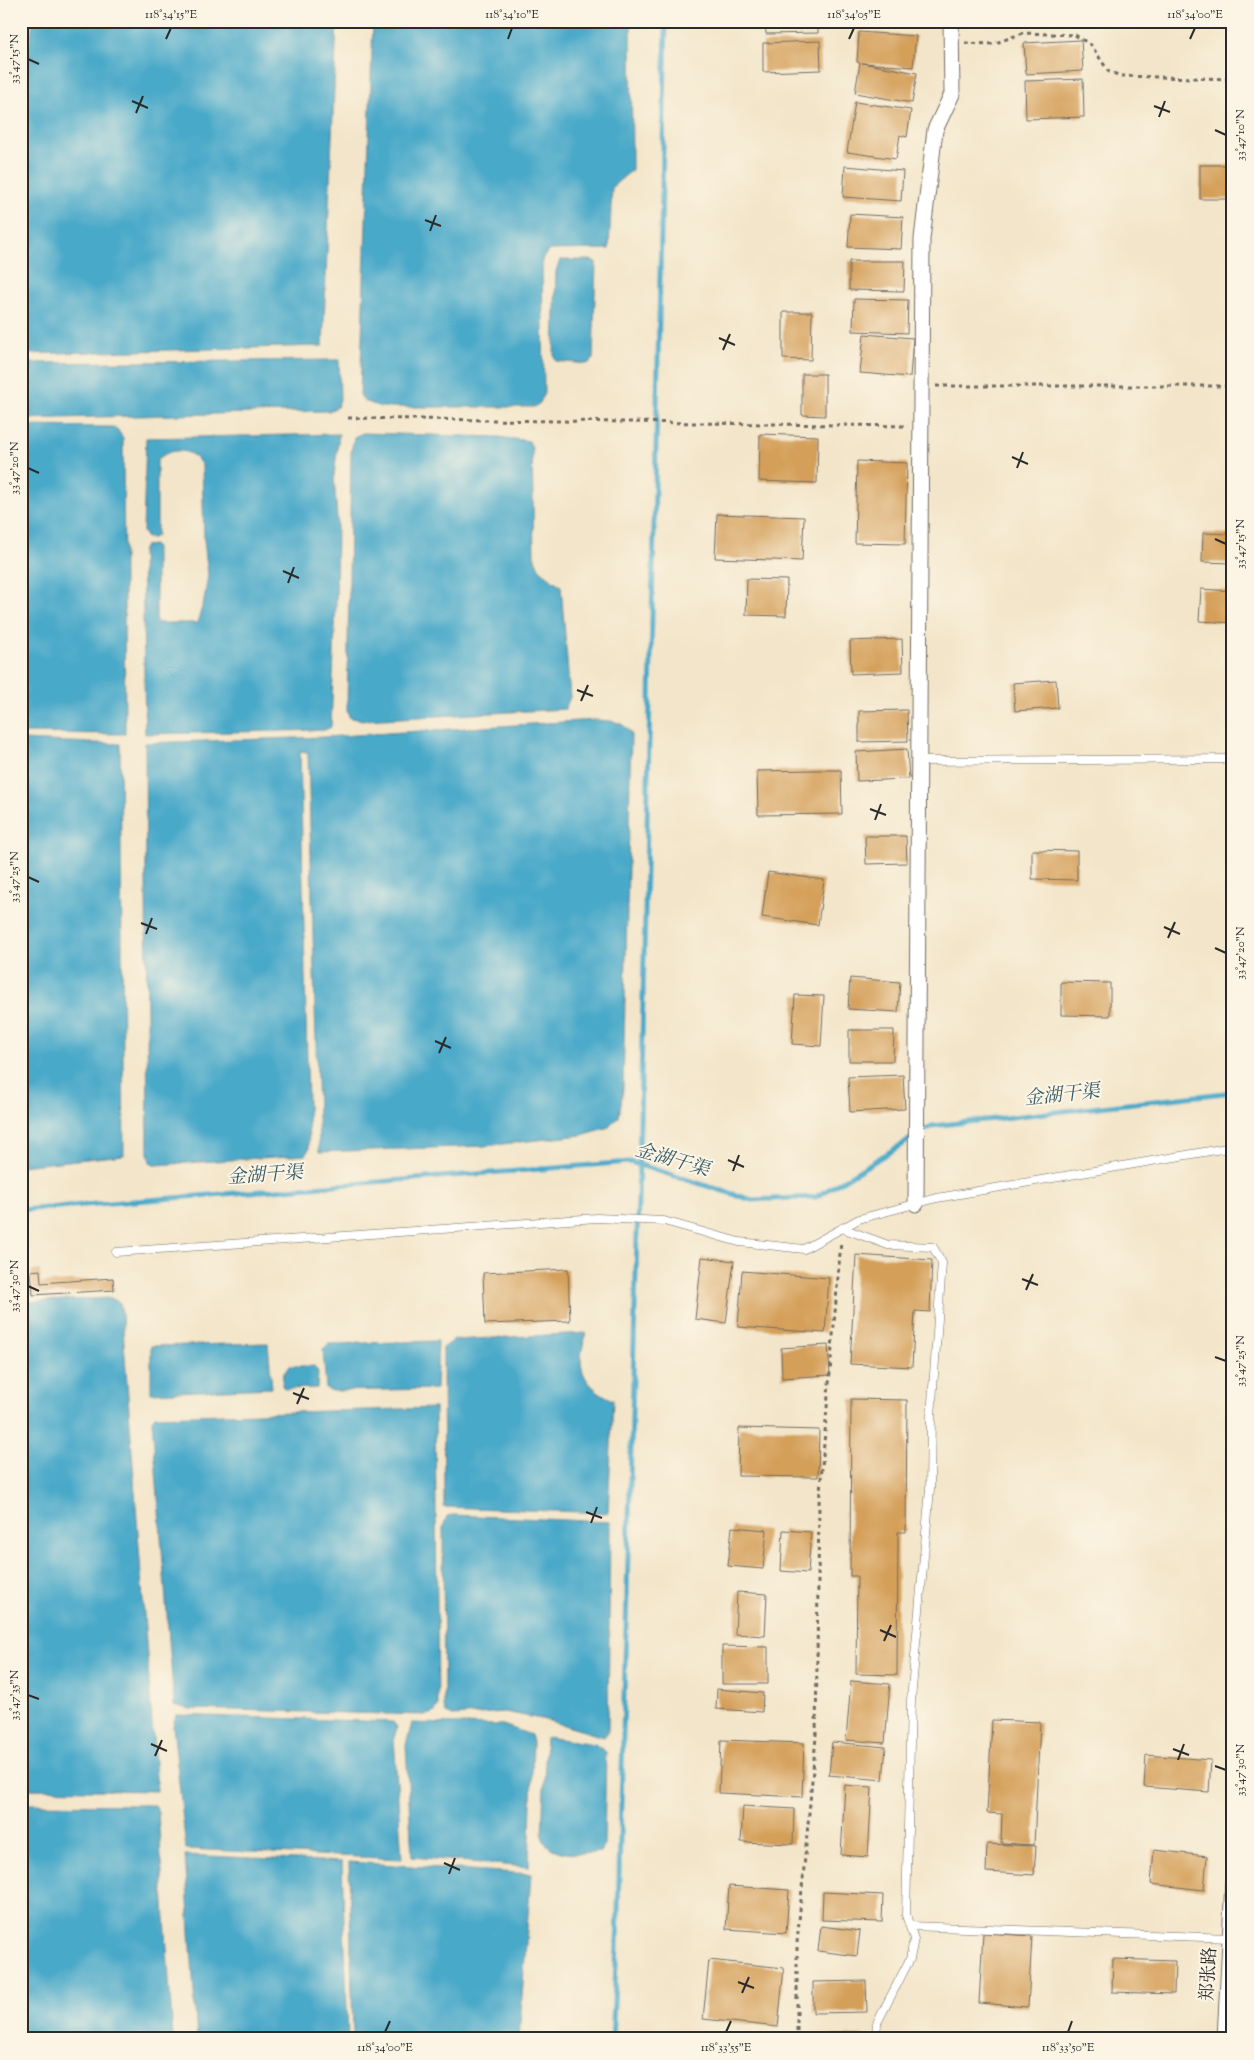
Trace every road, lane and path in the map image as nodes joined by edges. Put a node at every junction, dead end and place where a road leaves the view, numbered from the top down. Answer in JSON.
{"nodes":[{"id":1,"x":951,"y":21,"type":"edge"},
{"id":2,"x":952,"y":41,"type":"junction"},
{"id":3,"x":1233,"y":79,"type":"edge"},
{"id":4,"x":922,"y":386,"type":"junction"},
{"id":5,"x":1233,"y":386,"type":"edge"},
{"id":6,"x":348,"y":418,"type":"dead end"},
{"id":7,"x":922,"y":426,"type":"junction"},
{"id":8,"x":1233,"y":759,"type":"edge"},
{"id":9,"x":919,"y":761,"type":"junction"},
{"id":10,"x":1233,"y":1147,"type":"edge"},
{"id":11,"x":916,"y":1204,"type":"junction"},
{"id":12,"x":842,"y":1228,"type":"junction"},
{"id":13,"x":116,"y":1252,"type":"dead end"},
{"id":14,"x":1233,"y":1882,"type":"edge"},
{"id":15,"x":910,"y":1926,"type":"junction"},
{"id":16,"x":1230,"y":1938,"type":"junction"},
{"id":17,"x":797,"y":2039,"type":"edge"},
{"id":18,"x":876,"y":2039,"type":"edge"},
{"id":19,"x":1225,"y":2039,"type":"edge"}],
"edges":[{"from":1,"to":2,"type":"street"},
{"from":2,"to":3,"type":"path"},
{"from":2,"to":4,"type":"street"},
{"from":4,"to":5,"type":"path"},
{"from":4,"to":7,"type":"street"},
{"from":6,"to":7,"type":"path"},
{"from":7,"to":9,"type":"street"},
{"from":8,"to":9,"type":"lane"},
{"from":9,"to":11,"type":"street"},
{"from":10,"to":11,"type":"lane"},
{"from":11,"to":12,"type":"lane"},
{"from":12,"to":13,"type":"lane"},
{"from":12,"to":15,"type":"lane"},
{"from":12,"to":17,"type":"path"},
{"from":14,"to":16,"type":"street","name":"郑张路"},
{"from":15,"to":16,"type":"lane"},
{"from":15,"to":18,"type":"lane"},
{"from":16,"to":19,"type":"street","name":"郑张路"}]}
